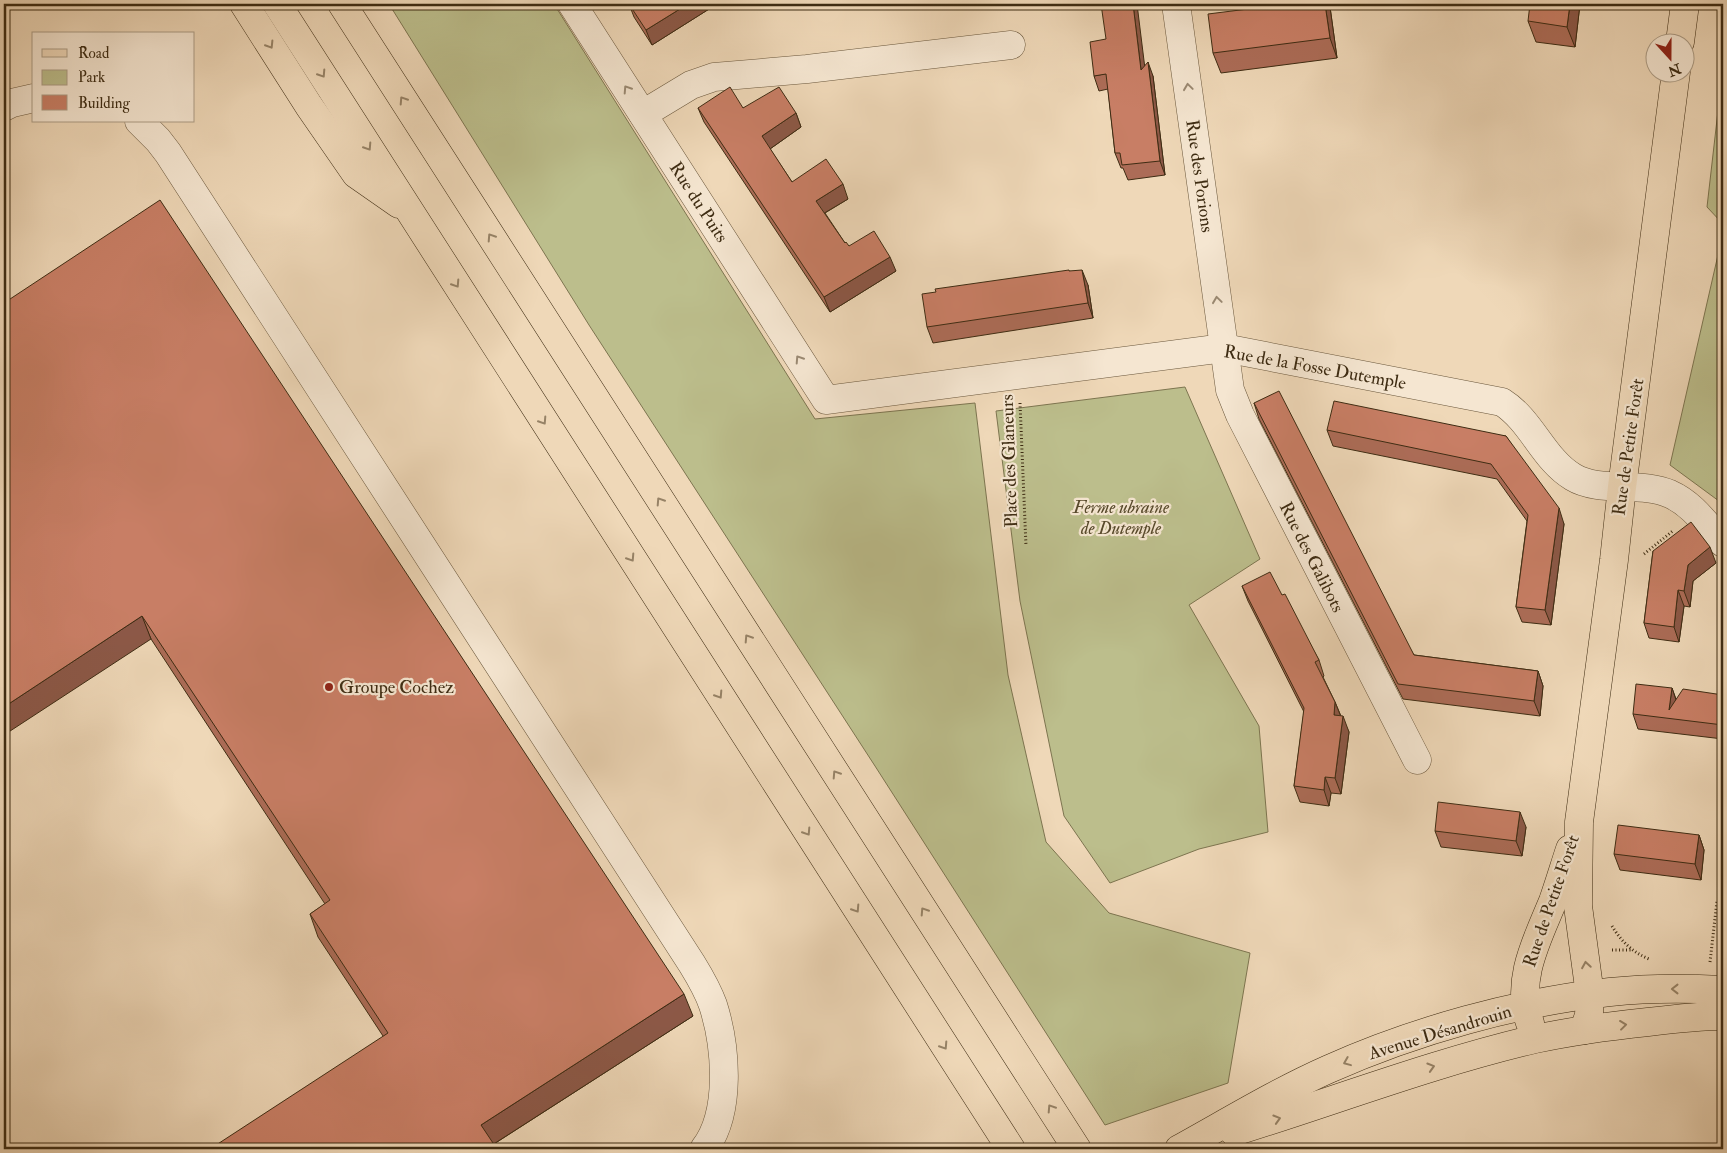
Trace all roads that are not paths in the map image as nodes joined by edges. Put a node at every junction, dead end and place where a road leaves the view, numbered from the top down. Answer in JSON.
{"nodes":[{"id":1,"x":244,"y":4,"type":"edge"},
{"id":2,"x":277,"y":4,"type":"edge"},
{"id":3,"x":342,"y":4,"type":"edge"},
{"id":4,"x":572,"y":4,"type":"edge"},
{"id":5,"x":1176,"y":4,"type":"edge"},
{"id":6,"x":1685,"y":4,"type":"edge"},
{"id":7,"x":1681,"y":32,"type":"edge"},
{"id":8,"x":1011,"y":45,"type":"dead end"},
{"id":9,"x":1675,"y":82,"type":"edge"},
{"id":10,"x":32,"y":99,"type":"edge"},
{"id":11,"x":4,"y":107,"type":"edge"},
{"id":12,"x":643,"y":114,"type":"junction"},
{"id":13,"x":139,"y":122,"type":"edge"},
{"id":14,"x":410,"y":212,"type":"junction"},
{"id":15,"x":1224,"y":348,"type":"junction"},
{"id":16,"x":826,"y":400,"type":"joint"},
{"id":17,"x":1622,"y":486,"type":"junction"},
{"id":18,"x":1723,"y":543,"type":"edge"},
{"id":19,"x":1416,"y":760,"type":"dead end"},
{"id":20,"x":1579,"y":822,"type":"junction"},
{"id":21,"x":1716,"y":980,"type":"edge"},
{"id":22,"x":1590,"y":995,"type":"junction"},
{"id":23,"x":1525,"y":1007,"type":"junction"},
{"id":24,"x":1723,"y":1016,"type":"edge"},
{"id":25,"x":1584,"y":1030,"type":"junction"},
{"id":26,"x":1536,"y":1039,"type":"junction"},
{"id":27,"x":704,"y":1149,"type":"edge"},
{"id":28,"x":1011,"y":1149,"type":"edge"},
{"id":29,"x":1077,"y":1149,"type":"edge"},
{"id":30,"x":1180,"y":1149,"type":"edge"}],
"edges":[{"from":1,"to":14,"type":"main road","one_way":true},
{"from":2,"to":14,"type":"main road","one_way":true},
{"from":29,"to":3,"type":"main road","one_way":true},
{"from":12,"to":4,"type":"street","name":"Rue du Puits","one_way":true},
{"from":15,"to":5,"type":"street","name":"Rue des Porions","one_way":true},
{"from":6,"to":7,"type":"main road"},
{"from":8,"to":12,"type":"street"},
{"from":9,"to":17,"type":"main road","name":"Rue de Petite Forêt"},
{"from":10,"to":11,"type":"street"},
{"from":16,"to":12,"type":"street","name":"Rue du Puits","one_way":true},
{"from":13,"to":27,"type":"street"},
{"from":14,"to":28,"type":"main road","one_way":true},
{"from":15,"to":16,"type":"street","name":"Rue de la Fosse Dutemple"},
{"from":15,"to":17,"type":"street","name":"Rue de la Fosse Dutemple"},
{"from":15,"to":19,"type":"street","name":"Rue des Galibots"},
{"from":17,"to":18,"type":"street","name":"Rue de la Fosse Dutemple"},
{"from":17,"to":20,"type":"main road","name":"Rue de Petite Forêt"},
{"from":22,"to":20,"type":"main road","name":"Rue de Petite Forêt","one_way":true},
{"from":20,"to":23,"type":"main road","name":"Rue de Petite Forêt"},
{"from":21,"to":22,"type":"main road","name":"Avenue Désandrouin","one_way":true},
{"from":22,"to":23,"type":"main road","name":"Avenue Désandrouin"},
{"from":22,"to":25,"type":"main road","name":"Rue de Petite Forêt"},
{"from":23,"to":26,"type":"main road","name":"Rue de Petite Forêt"},
{"from":23,"to":30,"type":"main road","name":"Avenue Désandrouin","one_way":true},
{"from":25,"to":24,"type":"main road","name":"Avenue Désandrouin","one_way":true},
{"from":25,"to":26,"type":"main road","name":"Avenue Désandrouin"},
{"from":30,"to":26,"type":"main road","name":"Avenue Désandrouin","one_way":true}]}
